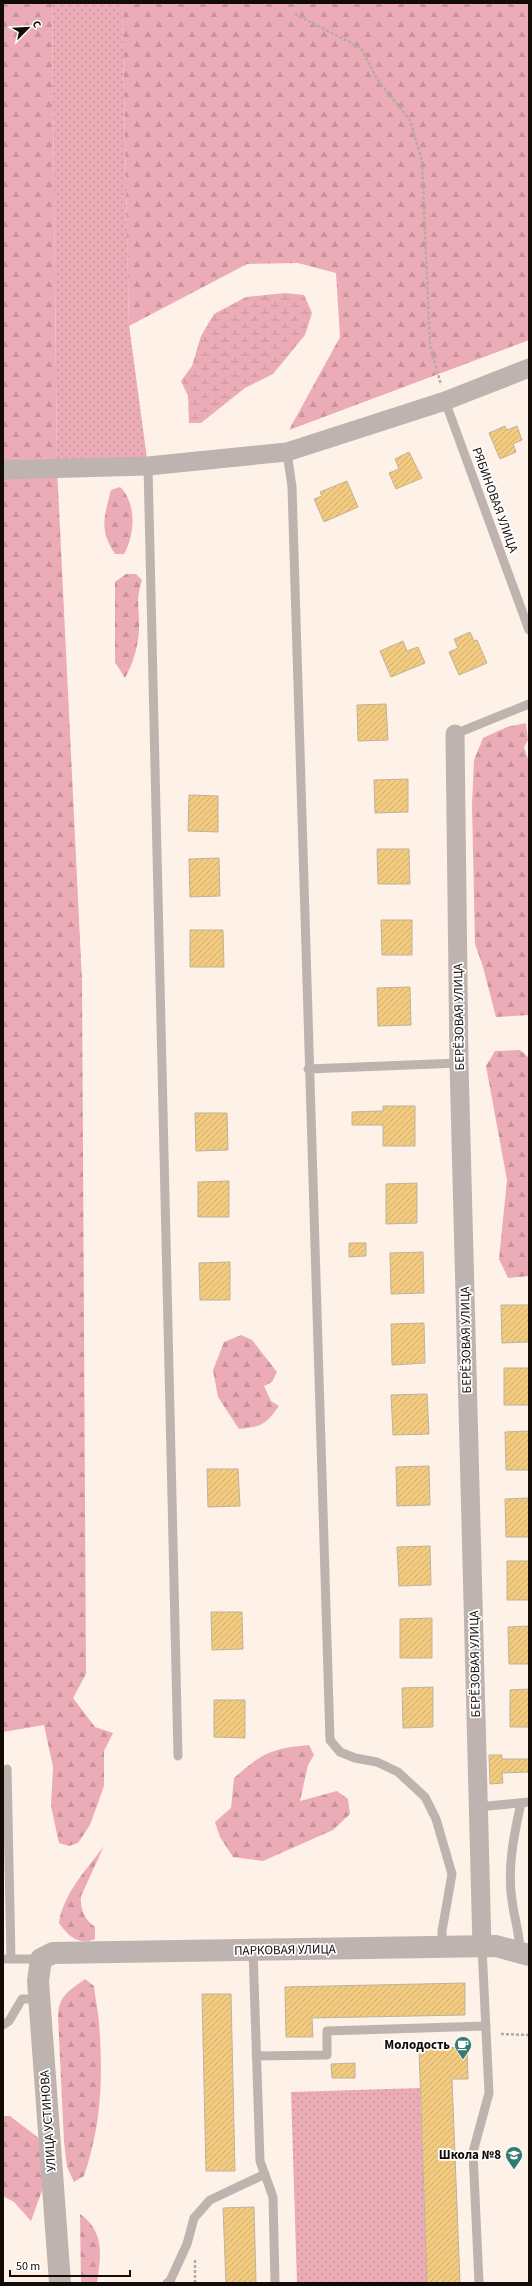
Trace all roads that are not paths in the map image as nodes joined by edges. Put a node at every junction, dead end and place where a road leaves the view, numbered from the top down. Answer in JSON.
{"nodes":[{"id":1,"x":529,"y":368,"type":"edge"},
{"id":2,"x":445,"y":401,"type":"junction"},
{"id":3,"x":287,"y":452,"type":"junction"},
{"id":4,"x":148,"y":466,"type":"junction"},
{"id":5,"x":3,"y":470,"type":"edge"},
{"id":6,"x":529,"y":630,"type":"edge"},
{"id":7,"x":529,"y":704,"type":"edge"},
{"id":8,"x":455,"y":734,"type":"joint"},
{"id":9,"x":459,"y":1063,"type":"junction"},
{"id":10,"x":308,"y":1069,"type":"junction"},
{"id":11,"x":178,"y":1756,"type":"dead end"},
{"id":12,"x":7,"y":1769,"type":"dead end"},
{"id":13,"x":525,"y":1803,"type":"edge"},
{"id":14,"x":478,"y":1807,"type":"junction"},
{"id":15,"x":6,"y":1867,"type":"edge"},
{"id":16,"x":442,"y":1947,"type":"junction"},
{"id":17,"x":482,"y":1947,"type":"junction"},
{"id":18,"x":252,"y":1950,"type":"junction"},
{"id":19,"x":525,"y":1954,"type":"edge"},
{"id":20,"x":7,"y":1959,"type":"edge"},
{"id":21,"x":41,"y":1959,"type":"junction"},
{"id":22,"x":39,"y":1999,"type":"junction"},
{"id":23,"x":3,"y":2025,"type":"edge"},
{"id":24,"x":486,"y":2026,"type":"junction"},
{"id":25,"x":256,"y":2056,"type":"junction"},
{"id":26,"x":265,"y":2174,"type":"junction"},
{"id":27,"x":60,"y":2283,"type":"edge"},
{"id":28,"x":167,"y":2283,"type":"edge"},
{"id":29,"x":275,"y":2283,"type":"edge"},
{"id":30,"x":479,"y":2283,"type":"edge"}],
"edges":[{"from":1,"to":2,"type":"street"},
{"from":2,"to":3,"type":"street"},
{"from":2,"to":6,"type":"lane","name":"РЯБИНОВАЯ УЛИЦА"},
{"from":3,"to":4,"type":"street"},
{"from":3,"to":10,"type":"lane"},
{"from":4,"to":5,"type":"street"},
{"from":4,"to":11,"type":"lane"},
{"from":7,"to":8,"type":"lane"},
{"from":8,"to":9,"type":"street","name":"БЕРЁЗОВАЯ УЛИЦА"},
{"from":9,"to":10,"type":"lane"},
{"from":9,"to":14,"type":"street","name":"БЕРЁЗОВАЯ УЛИЦА"},
{"from":10,"to":16,"type":"lane"},
{"from":12,"to":15,"type":"lane"},
{"from":13,"to":14,"type":"lane"},
{"from":13,"to":19,"type":"lane"},
{"from":14,"to":17,"type":"street","name":"БЕРЁЗОВАЯ УЛИЦА"},
{"from":15,"to":20,"type":"lane"},
{"from":16,"to":17,"type":"street","name":"ПАРКОВАЯ УЛИЦА"},
{"from":16,"to":18,"type":"street","name":"ПАРКОВАЯ УЛИЦА"},
{"from":17,"to":19,"type":"street","name":"ПАРКОВАЯ УЛИЦА"},
{"from":17,"to":24,"type":"lane"},
{"from":18,"to":21,"type":"street","name":"ПАРКОВАЯ УЛИЦА"},
{"from":18,"to":25,"type":"lane"},
{"from":20,"to":21,"type":"lane"},
{"from":21,"to":22,"type":"street","name":"УЛИЦА УСТИНОВА"},
{"from":22,"to":23,"type":"lane"},
{"from":22,"to":27,"type":"street","name":"УЛИЦА УСТИНОВА"},
{"from":24,"to":25,"type":"lane"},
{"from":24,"to":30,"type":"lane"},
{"from":25,"to":26,"type":"lane"},
{"from":26,"to":28,"type":"lane"},
{"from":26,"to":29,"type":"lane"}]}
